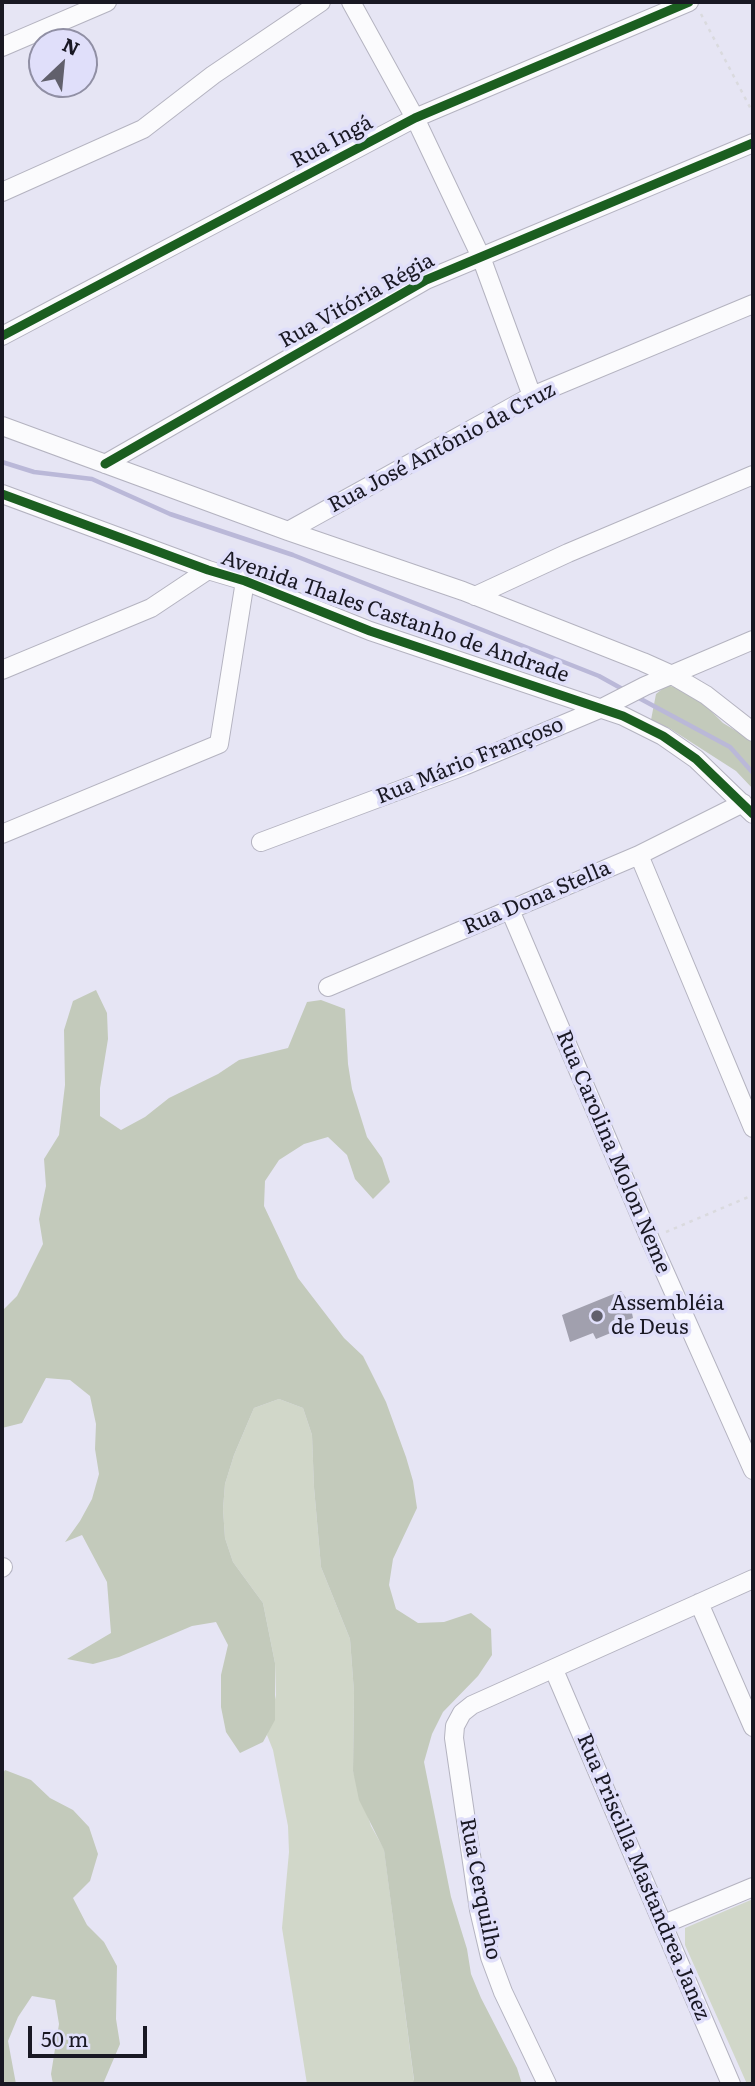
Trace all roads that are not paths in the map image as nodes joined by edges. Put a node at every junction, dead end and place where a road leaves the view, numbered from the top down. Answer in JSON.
{"nodes":[{"id":1,"x":107,"y":2,"type":"edge"},
{"id":2,"x":321,"y":2,"type":"edge"},
{"id":3,"x":351,"y":2,"type":"edge"},
{"id":4,"x":695,"y":8,"type":"edge"},
{"id":5,"x":2,"y":47,"type":"edge"},
{"id":6,"x":415,"y":118,"type":"junction"},
{"id":7,"x":753,"y":143,"type":"edge"},
{"id":8,"x":2,"y":192,"type":"edge"},
{"id":9,"x":481,"y":257,"type":"junction"},
{"id":10,"x":753,"y":304,"type":"edge"},
{"id":11,"x":2,"y":336,"type":"edge"},
{"id":12,"x":532,"y":396,"type":"junction"},
{"id":13,"x":2,"y":426,"type":"edge"},
{"id":14,"x":105,"y":464,"type":"junction"},
{"id":15,"x":753,"y":475,"type":"edge"},
{"id":16,"x":2,"y":494,"type":"edge"},
{"id":17,"x":288,"y":531,"type":"junction"},
{"id":18,"x":208,"y":570,"type":"junction"},
{"id":19,"x":245,"y":581,"type":"junction"},
{"id":20,"x":475,"y":596,"type":"junction"},
{"id":21,"x":753,"y":640,"type":"edge"},
{"id":22,"x":2,"y":670,"type":"edge"},
{"id":23,"x":672,"y":675,"type":"junction"},
{"id":24,"x":602,"y":708,"type":"junction"},
{"id":25,"x":753,"y":732,"type":"edge"},
{"id":26,"x":748,"y":808,"type":"edge"},
{"id":27,"x":2,"y":834,"type":"edge"},
{"id":28,"x":261,"y":842,"type":"dead end"},
{"id":29,"x":639,"y":855,"type":"junction"},
{"id":30,"x":510,"y":910,"type":"junction"},
{"id":31,"x":328,"y":987,"type":"dead end"},
{"id":32,"x":753,"y":1128,"type":"edge"},
{"id":33,"x":753,"y":1470,"type":"edge"},
{"id":34,"x":753,"y":1579,"type":"edge"},
{"id":35,"x":699,"y":1603,"type":"junction"},
{"id":36,"x":554,"y":1670,"type":"junction"},
{"id":37,"x":753,"y":1727,"type":"edge"},
{"id":38,"x":753,"y":1887,"type":"edge"},
{"id":39,"x":664,"y":1924,"type":"junction"},
{"id":40,"x":547,"y":2084,"type":"edge"},
{"id":41,"x":731,"y":2084,"type":"edge"}],
"edges":[{"from":1,"to":5,"type":"street"},
{"from":2,"to":8,"type":"street"},
{"from":3,"to":6,"type":"street"},
{"from":4,"to":6,"type":"street","name":"Rua Ingá"},
{"from":6,"to":9,"type":"street"},
{"from":6,"to":11,"type":"street","name":"Rua Ingá"},
{"from":7,"to":9,"type":"street","name":"Rua Vitória Régia"},
{"from":9,"to":12,"type":"street"},
{"from":9,"to":14,"type":"street","name":"Rua Vitória Régia"},
{"from":10,"to":12,"type":"street","name":"Rua José Antônio da Cruz"},
{"from":12,"to":17,"type":"street","name":"Rua José Antônio da Cruz"},
{"from":13,"to":14,"type":"street","name":"Avenida Thales Castanho de Andrade"},
{"from":14,"to":17,"type":"street","name":"Avenida Thales Castanho de Andrade"},
{"from":15,"to":20,"type":"street"},
{"from":16,"to":18,"type":"street","name":"Avenida Thales Castanho de Andrade"},
{"from":17,"to":20,"type":"street","name":"Avenida Thales Castanho de Andrade"},
{"from":18,"to":19,"type":"street","name":"Avenida Thales Castanho de Andrade"},
{"from":18,"to":22,"type":"street"},
{"from":19,"to":24,"type":"street","name":"Avenida Thales Castanho de Andrade"},
{"from":19,"to":27,"type":"street"},
{"from":20,"to":23,"type":"street","name":"Avenida Thales Castanho de Andrade"},
{"from":21,"to":23,"type":"street","name":"Rua Mário Françoso"},
{"from":23,"to":24,"type":"street","name":"Rua Mário Françoso"},
{"from":23,"to":25,"type":"street","name":"Avenida Thales Castanho de Andrade"},
{"from":24,"to":26,"type":"street","name":"Avenida Thales Castanho de Andrade"},
{"from":24,"to":28,"type":"street","name":"Rua Mário Françoso"},
{"from":26,"to":29,"type":"street","name":"Rua Dona Stella"},
{"from":29,"to":30,"type":"street","name":"Rua Dona Stella"},
{"from":29,"to":32,"type":"street"},
{"from":30,"to":31,"type":"street","name":"Rua Dona Stella"},
{"from":30,"to":33,"type":"street","name":"Rua Carolina Molon Neme"},
{"from":34,"to":35,"type":"street"},
{"from":35,"to":36,"type":"street"},
{"from":35,"to":37,"type":"street"},
{"from":36,"to":39,"type":"street","name":"Rua Priscilla Mastandrea Janez"},
{"from":36,"to":40,"type":"street","name":"Rua Cerquilho"},
{"from":38,"to":39,"type":"street"},
{"from":39,"to":41,"type":"street","name":"Rua Priscilla Mastandrea Janez"}]}
